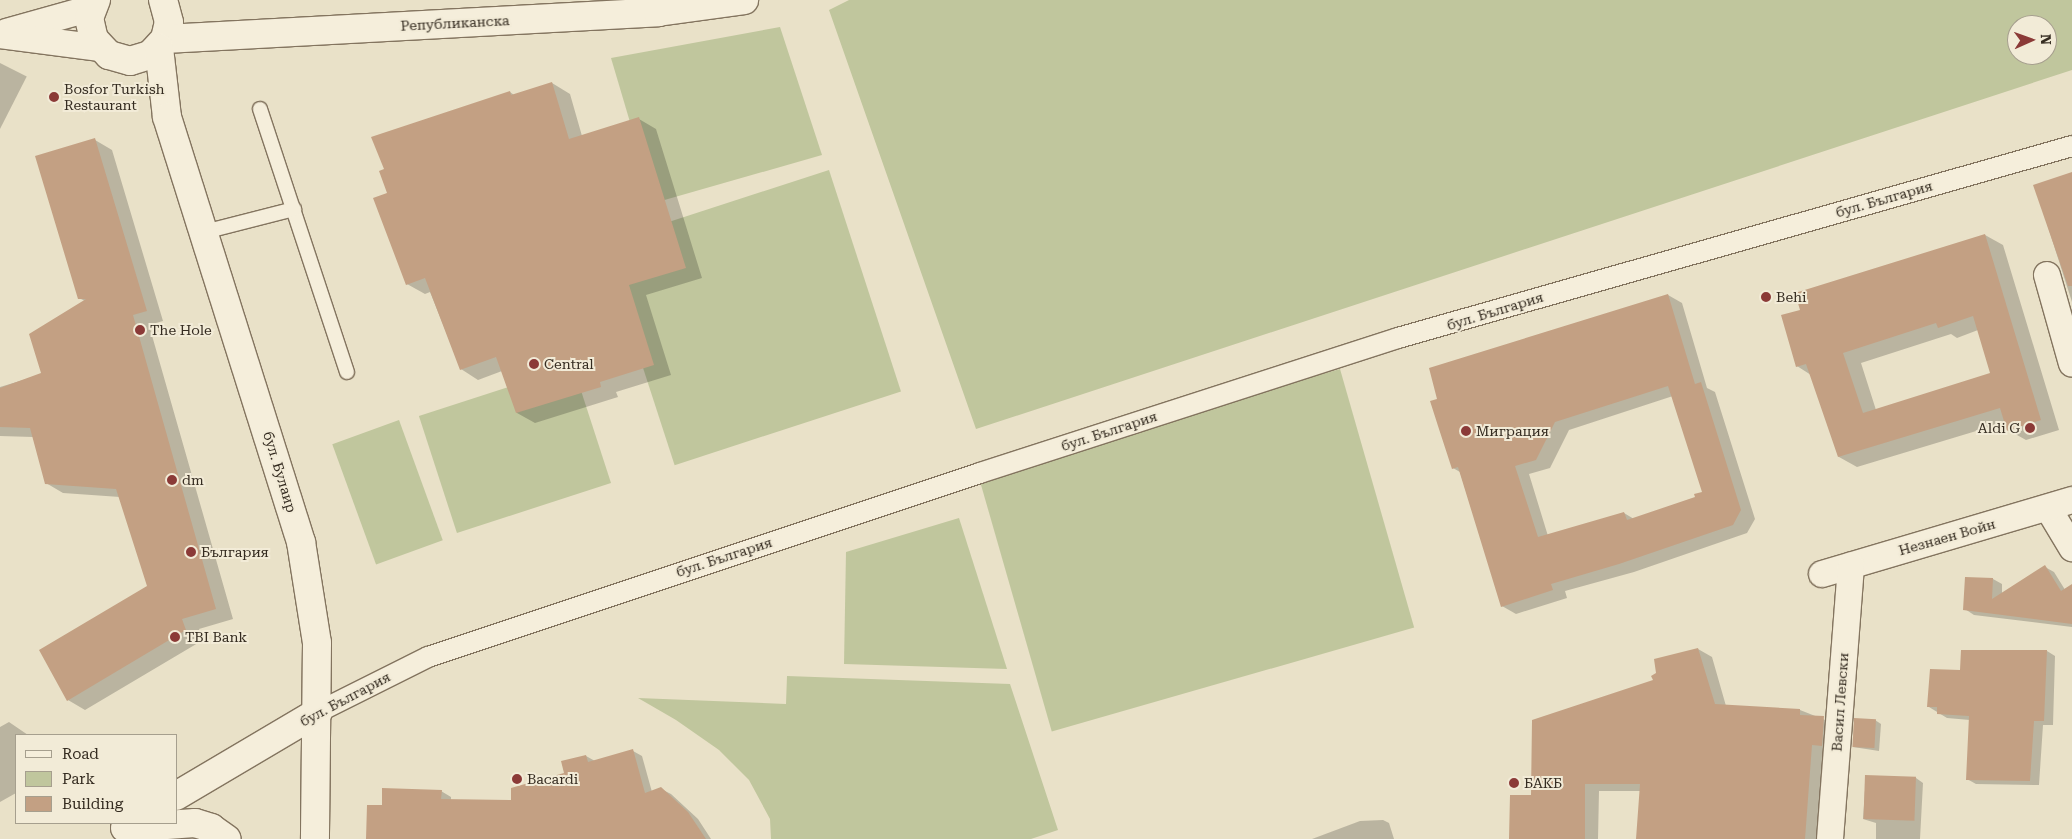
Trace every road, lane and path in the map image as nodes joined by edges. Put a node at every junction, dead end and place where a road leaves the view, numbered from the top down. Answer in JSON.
{"nodes":[{"id":1,"x":163,"y":0,"type":"edge"},
{"id":2,"x":741,"y":0,"type":"edge"},
{"id":3,"x":94,"y":4,"type":"edge"},
{"id":4,"x":0,"y":35,"type":"edge"},
{"id":5,"x":162,"y":43,"type":"junction"},
{"id":6,"x":100,"y":48,"type":"junction"},
{"id":7,"x":130,"y":61,"type":"junction"},
{"id":8,"x":260,"y":110,"type":"dead end"},
{"id":9,"x":167,"y":118,"type":"junction"},
{"id":10,"x":2072,"y":146,"type":"edge"},
{"id":11,"x":294,"y":209,"type":"junction"},
{"id":12,"x":204,"y":232,"type":"junction"},
{"id":13,"x":2047,"y":275,"type":"dead end"},
{"id":14,"x":2072,"y":364,"type":"edge"},
{"id":15,"x":347,"y":372,"type":"dead end"},
{"id":16,"x":2060,"y":504,"type":"edge"},
{"id":17,"x":2072,"y":548,"type":"edge"},
{"id":18,"x":1851,"y":566,"type":"junction"},
{"id":19,"x":1822,"y":574,"type":"dead end"},
{"id":20,"x":318,"y":712,"type":"junction"},
{"id":21,"x":178,"y":795,"type":"edge"},
{"id":22,"x":121,"y":830,"type":"edge"},
{"id":23,"x":227,"y":839,"type":"edge"},
{"id":24,"x":314,"y":839,"type":"edge"},
{"id":25,"x":1830,"y":839,"type":"edge"}],
"edges":[{"from":1,"to":5,"type":"main road","name":"бул. Булаир"},
{"from":2,"to":5,"type":"main road","name":"Републиканска"},
{"from":3,"to":4,"type":"street"},
{"from":3,"to":6,"type":"main road"},
{"from":4,"to":6,"type":"street"},
{"from":5,"to":7,"type":"main road"},
{"from":5,"to":9,"type":"main road","name":"бул. Булаир"},
{"from":6,"to":7,"type":"main road"},
{"from":7,"to":9,"type":"main road","name":"бул. Булаир"},
{"from":8,"to":11,"type":"lane"},
{"from":9,"to":12,"type":"main road","name":"бул. Булаир"},
{"from":10,"to":20,"type":"street","name":"бул. България"},
{"from":11,"to":12,"type":"lane"},
{"from":11,"to":15,"type":"lane"},
{"from":12,"to":20,"type":"main road","name":"бул. Булаир"},
{"from":13,"to":14,"type":"street"},
{"from":16,"to":17,"type":"street"},
{"from":16,"to":18,"type":"street","name":"Незнаен Войн"},
{"from":18,"to":19,"type":"street","name":"Незнаен Войн"},
{"from":18,"to":25,"type":"street","name":"Васил Левски"},
{"from":20,"to":21,"type":"main road","name":"бул. България"},
{"from":20,"to":24,"type":"main road","name":"бул. Булаир"},
{"from":22,"to":23,"type":"main road"}]}
